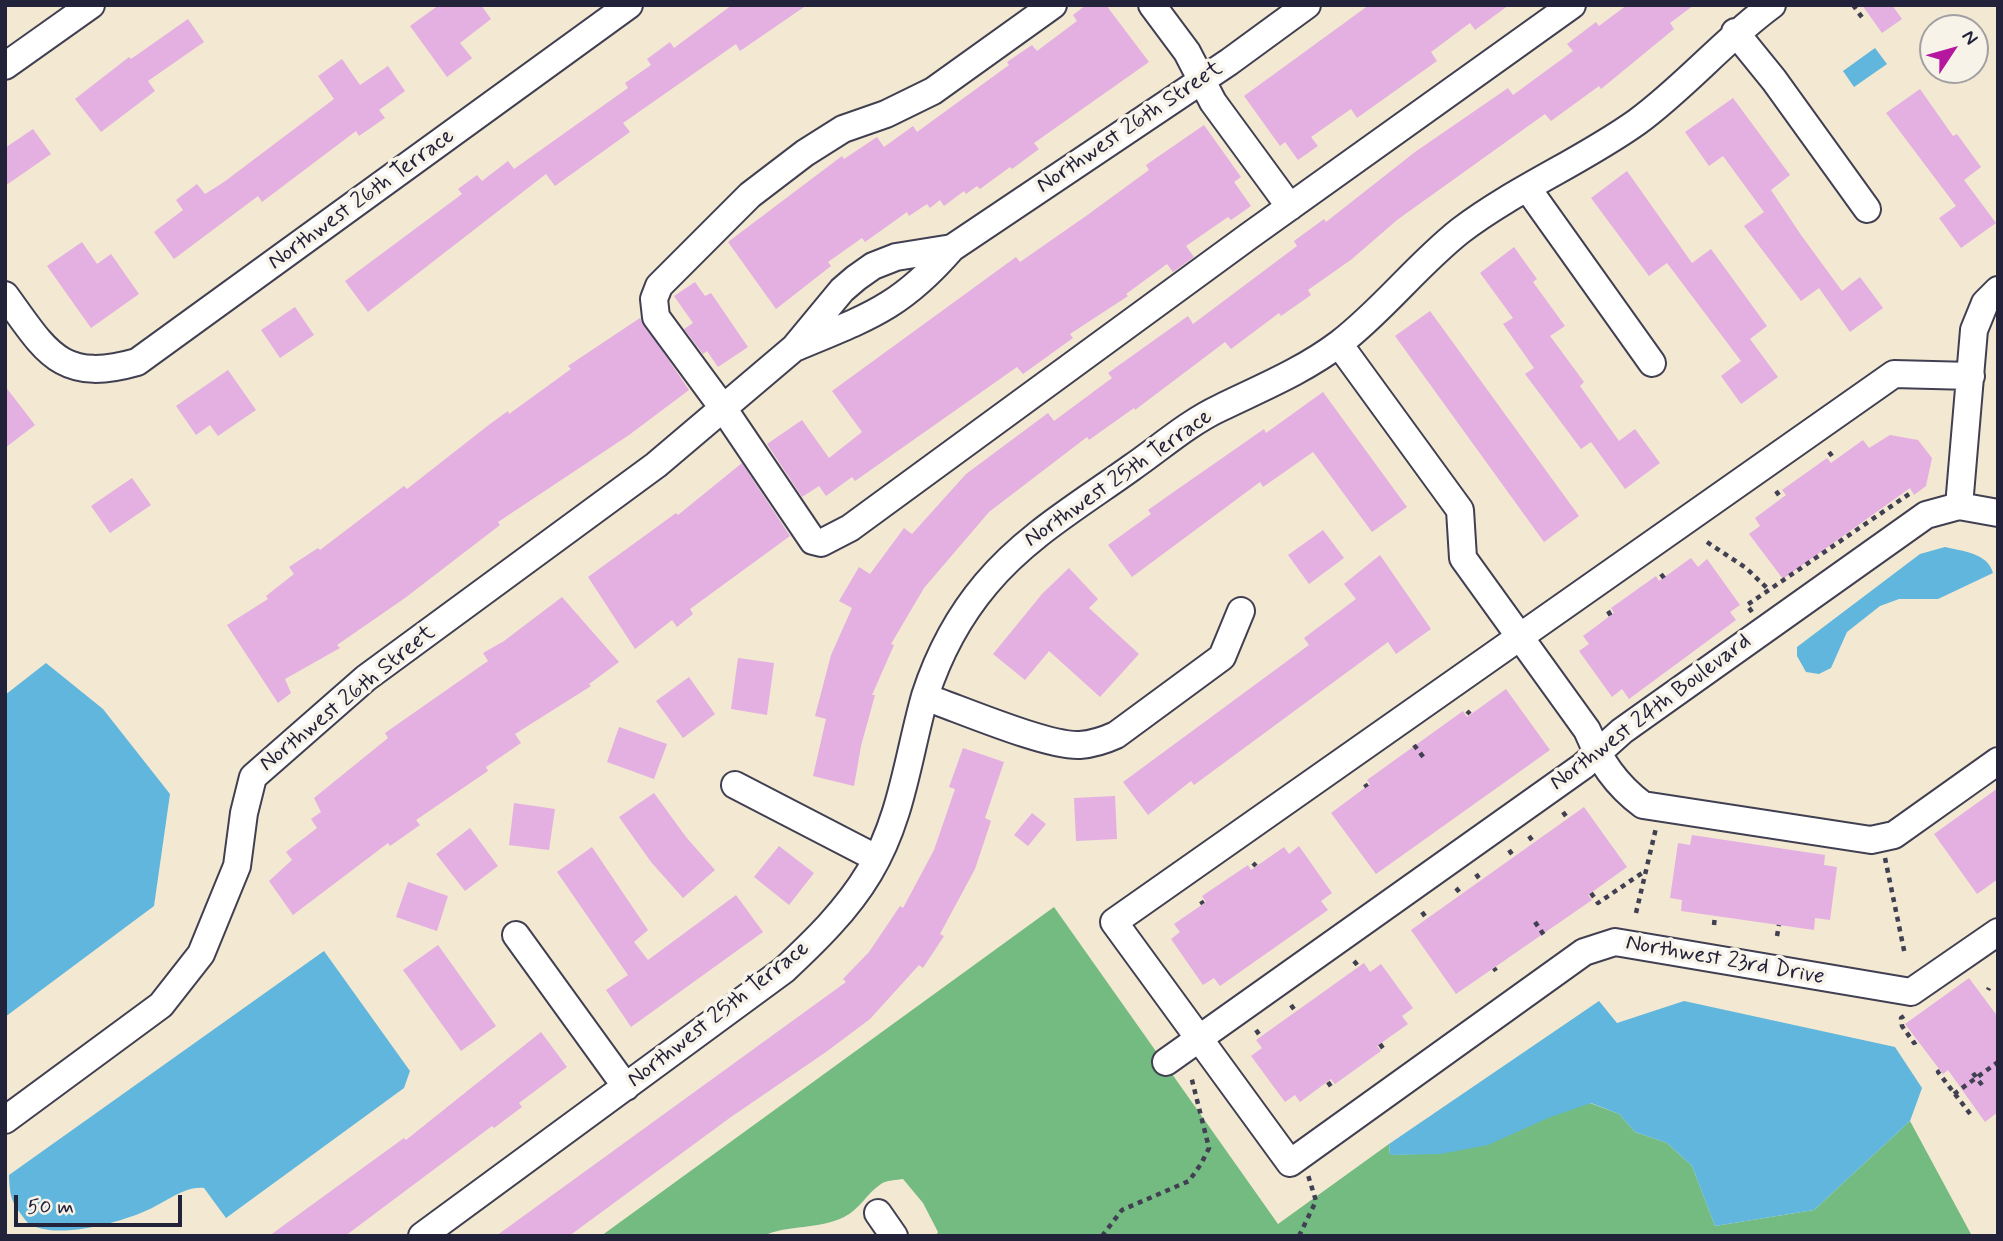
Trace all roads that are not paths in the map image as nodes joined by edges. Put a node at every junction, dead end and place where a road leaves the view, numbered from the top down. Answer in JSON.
{"nodes":[{"id":1,"x":91,"y":5,"type":"edge"},
{"id":2,"x":629,"y":5,"type":"edge"},
{"id":3,"x":1053,"y":5,"type":"edge"},
{"id":4,"x":1152,"y":5,"type":"edge"},
{"id":5,"x":1307,"y":5,"type":"edge"},
{"id":6,"x":1573,"y":5,"type":"edge"},
{"id":7,"x":1772,"y":5,"type":"edge"},
{"id":8,"x":1735,"y":32,"type":"junction"},
{"id":9,"x":5,"y":66,"type":"edge"},
{"id":10,"x":1200,"y":80,"type":"junction"},
{"id":11,"x":1528,"y":189,"type":"junction"},
{"id":12,"x":1290,"y":207,"type":"junction"},
{"id":13,"x":1867,"y":209,"type":"dead end"},
{"id":14,"x":952,"y":248,"type":"junction"},
{"id":15,"x":5,"y":295,"type":"edge"},
{"id":16,"x":1991,"y":296,"type":"edge"},
{"id":17,"x":1339,"y":344,"type":"junction"},
{"id":18,"x":794,"y":348,"type":"junction"},
{"id":19,"x":1652,"y":363,"type":"dead end"},
{"id":20,"x":1971,"y":376,"type":"junction"},
{"id":21,"x":723,"y":408,"type":"junction"},
{"id":22,"x":1959,"y":506,"type":"junction"},
{"id":23,"x":1998,"y":513,"type":"edge"},
{"id":24,"x":1241,"y":611,"type":"dead end"},
{"id":25,"x":1519,"y":636,"type":"junction"},
{"id":26,"x":925,"y":697,"type":"junction"},
{"id":27,"x":1597,"y":755,"type":"junction"},
{"id":28,"x":1998,"y":761,"type":"edge"},
{"id":29,"x":735,"y":785,"type":"dead end"},
{"id":30,"x":876,"y":858,"type":"junction"},
{"id":31,"x":516,"y":935,"type":"dead end"},
{"id":32,"x":1996,"y":937,"type":"edge"},
{"id":33,"x":1198,"y":1039,"type":"junction"},
{"id":34,"x":1166,"y":1062,"type":"dead end"},
{"id":35,"x":626,"y":1087,"type":"junction"},
{"id":36,"x":5,"y":1120,"type":"edge"},
{"id":37,"x":877,"y":1213,"type":"dead end"},
{"id":38,"x":422,"y":1236,"type":"edge"},
{"id":39,"x":894,"y":1236,"type":"edge"}],
"edges":[{"from":1,"to":9,"type":"street"},
{"from":2,"to":15,"type":"street","name":"Northwest 26th Terrace"},
{"from":3,"to":21,"type":"street"},
{"from":4,"to":10,"type":"street"},
{"from":5,"to":10,"type":"street","name":"Northwest 26th Street"},
{"from":6,"to":12,"type":"street"},
{"from":7,"to":8,"type":"street","name":"Northwest 25th Terrace"},
{"from":8,"to":11,"type":"street","name":"Northwest 25th Terrace"},
{"from":8,"to":13,"type":"street"},
{"from":10,"to":12,"type":"street"},
{"from":10,"to":14,"type":"street","name":"Northwest 26th Street"},
{"from":11,"to":17,"type":"street","name":"Northwest 25th Terrace"},
{"from":11,"to":19,"type":"street"},
{"from":12,"to":21,"type":"street"},
{"from":14,"to":18,"type":"street","name":"Northwest 26th Street"},
{"from":14,"to":18,"type":"street","name":"Northwest 26th Street"},
{"from":16,"to":20,"type":"street"},
{"from":17,"to":25,"type":"street"},
{"from":17,"to":26,"type":"street","name":"Northwest 25th Terrace"},
{"from":18,"to":21,"type":"street","name":"Northwest 26th Street"},
{"from":20,"to":22,"type":"street"},
{"from":20,"to":25,"type":"street"},
{"from":21,"to":36,"type":"street","name":"Northwest 26th Street"},
{"from":22,"to":23,"type":"street"},
{"from":22,"to":27,"type":"street","name":"Northwest 24th Boulevard"},
{"from":24,"to":26,"type":"street"},
{"from":25,"to":27,"type":"street"},
{"from":25,"to":33,"type":"street"},
{"from":26,"to":30,"type":"street","name":"Northwest 25th Terrace"},
{"from":27,"to":28,"type":"street"},
{"from":27,"to":33,"type":"street","name":"Northwest 24th Boulevard"},
{"from":29,"to":30,"type":"street"},
{"from":30,"to":35,"type":"street","name":"Northwest 25th Terrace"},
{"from":31,"to":35,"type":"street"},
{"from":32,"to":33,"type":"street","name":"Northwest 23rd Drive"},
{"from":33,"to":34,"type":"street","name":"Northwest 24th Boulevard"},
{"from":35,"to":38,"type":"street","name":"Northwest 25th Terrace"},
{"from":37,"to":39,"type":"street"}]}
